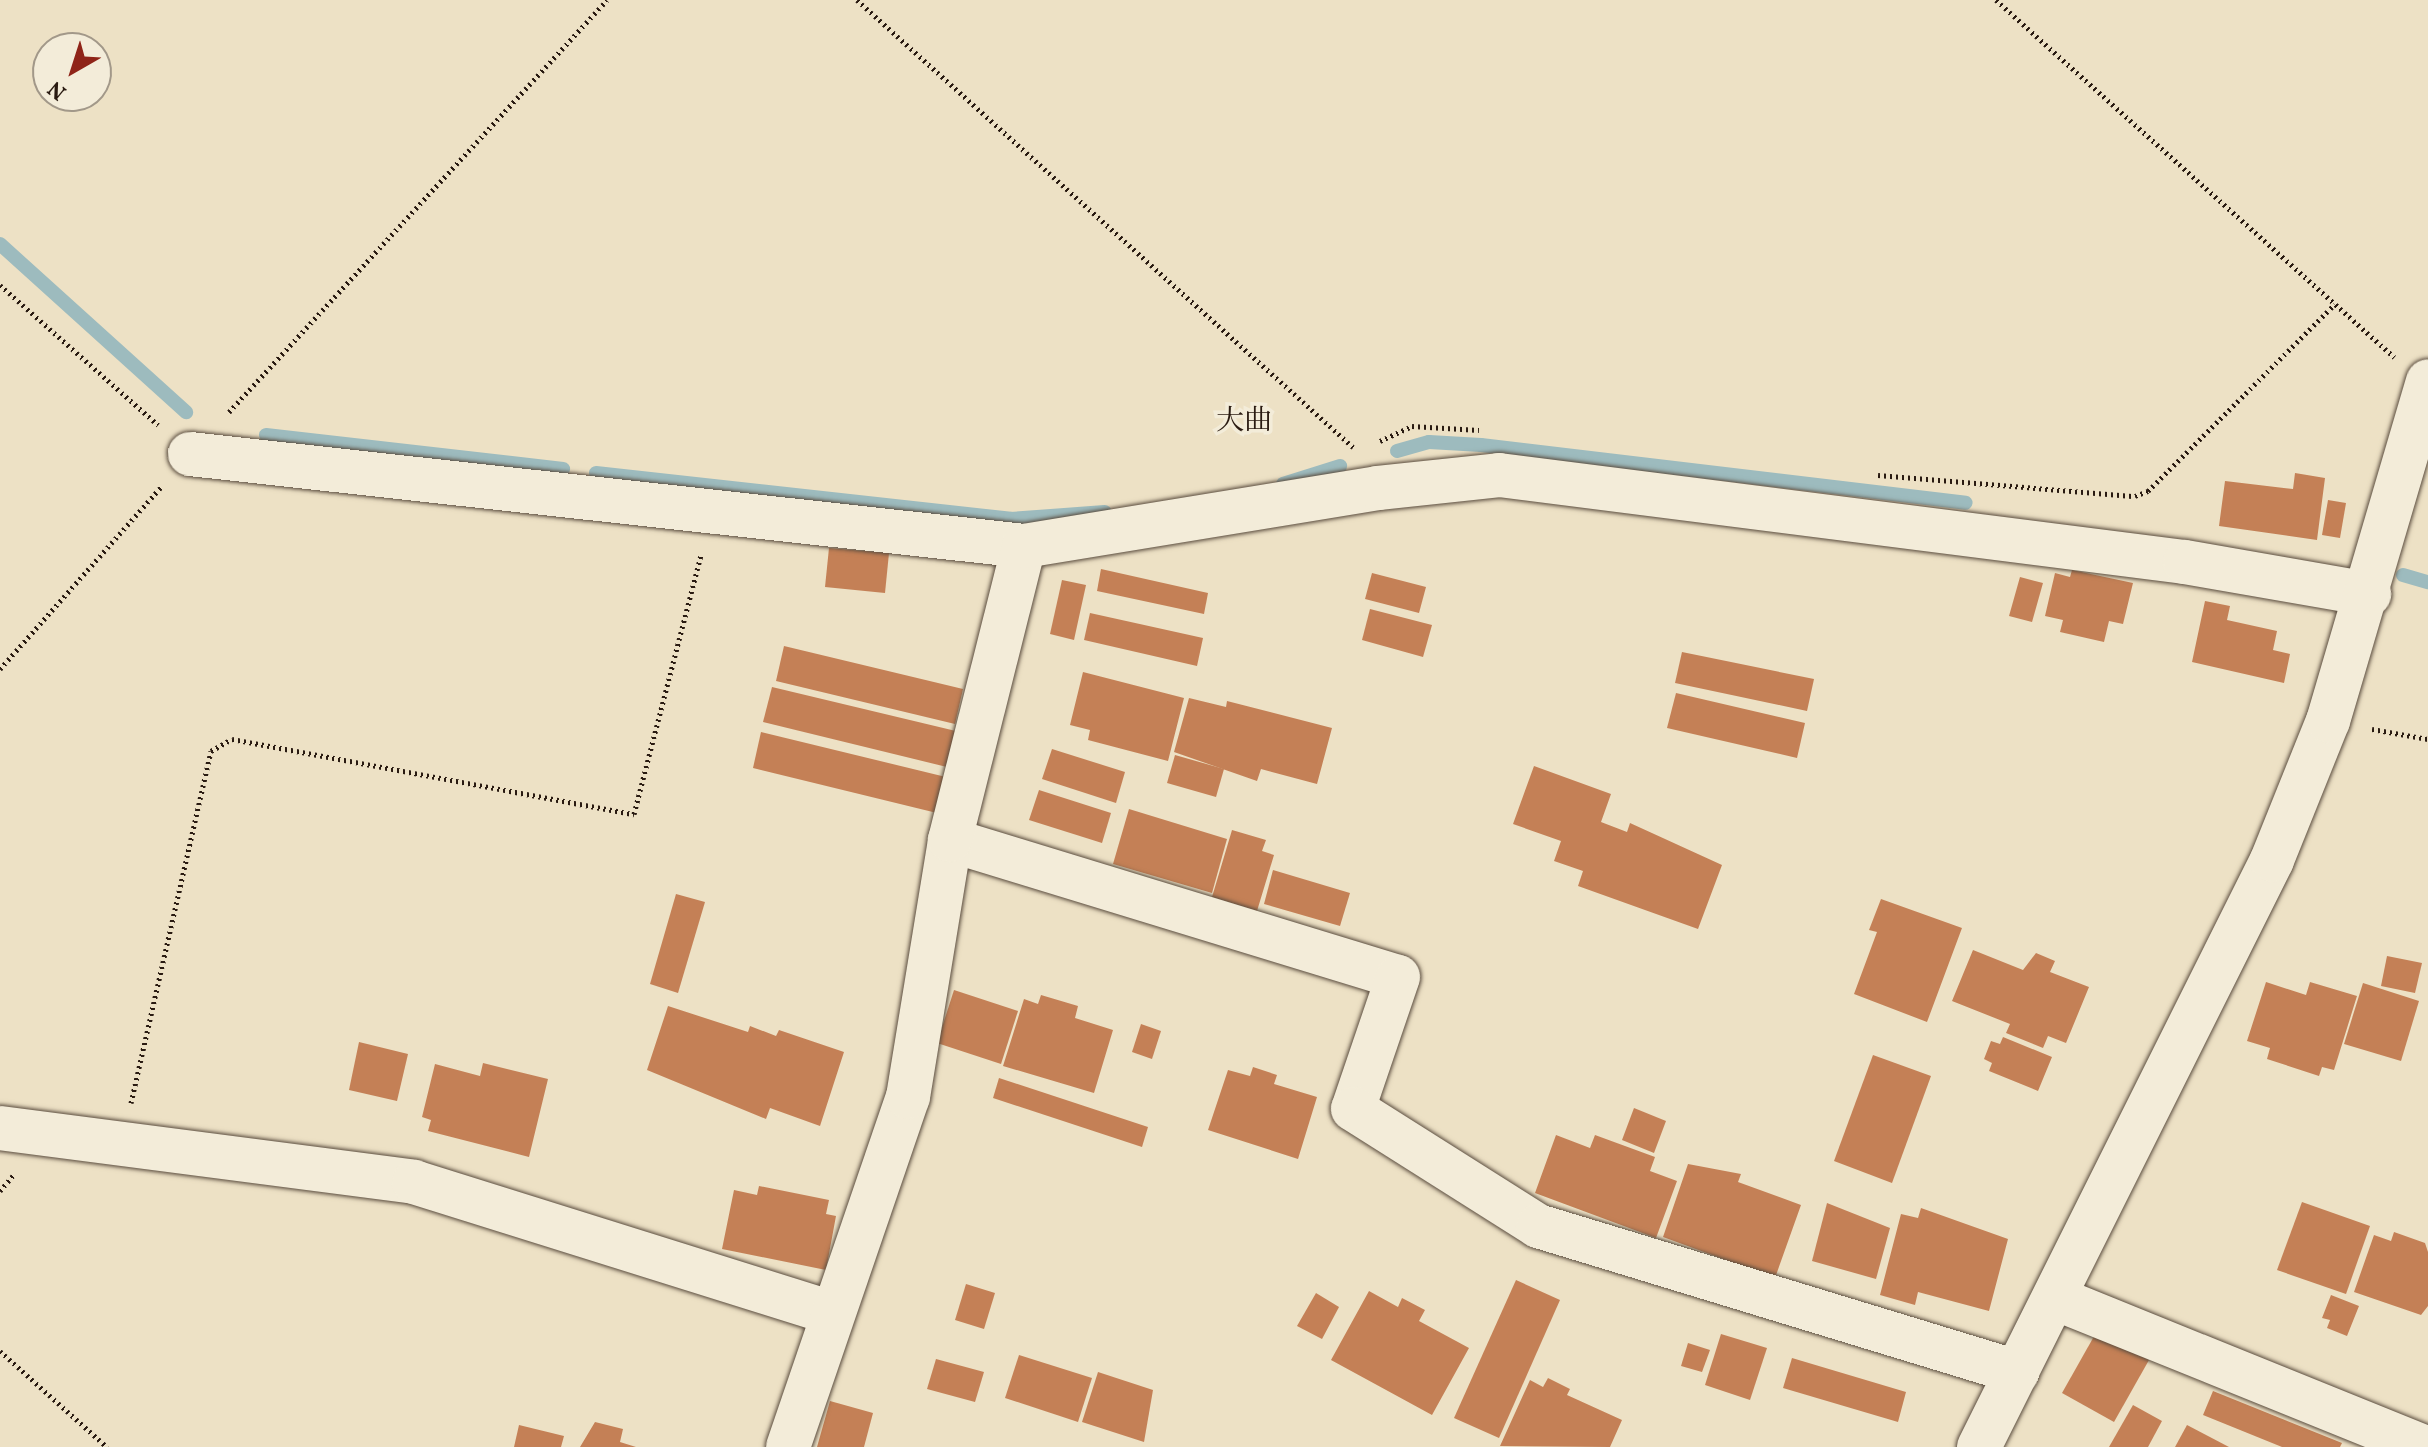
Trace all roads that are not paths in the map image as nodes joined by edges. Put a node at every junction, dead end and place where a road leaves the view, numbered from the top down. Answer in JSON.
{"nodes":[{"id":1,"x":2427,"y":384,"type":"edge"},
{"id":2,"x":190,"y":454,"type":"road end"},
{"id":3,"x":1024,"y":546,"type":"junction"},
{"id":4,"x":2369,"y":594,"type":"junction"},
{"id":5,"x":950,"y":840,"type":"junction"},
{"id":6,"x":0,"y":1128,"type":"edge"},
{"id":7,"x":2055,"y":1298,"type":"junction"},
{"id":8,"x":831,"y":1313,"type":"junction"},
{"id":9,"x":2017,"y":1372,"type":"junction"},
{"id":10,"x":788,"y":1447,"type":"edge"},
{"id":11,"x":1979,"y":1447,"type":"edge"},
{"id":12,"x":2424,"y":1447,"type":"edge"}],
"edges":[{"from":1,"to":4,"type":"street"},
{"from":2,"to":3,"type":"street"},
{"from":3,"to":4,"type":"street"},
{"from":3,"to":5,"type":"street"},
{"from":4,"to":7,"type":"street"},
{"from":5,"to":8,"type":"street"},
{"from":5,"to":9,"type":"street"},
{"from":6,"to":8,"type":"street"},
{"from":7,"to":9,"type":"street"},
{"from":7,"to":12,"type":"street"},
{"from":8,"to":10,"type":"street"},
{"from":9,"to":11,"type":"street"}]}
